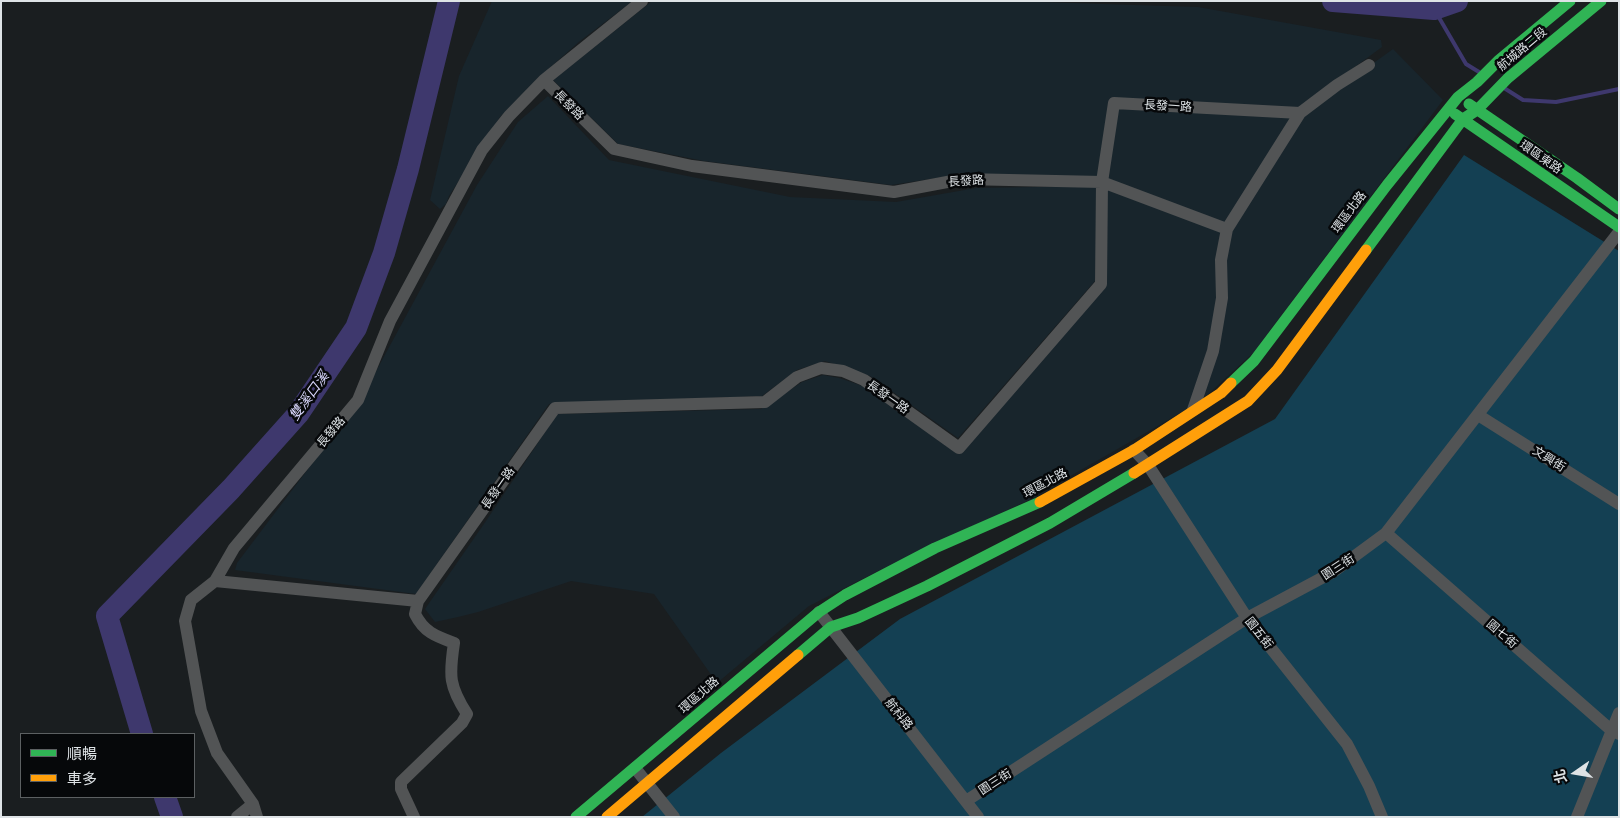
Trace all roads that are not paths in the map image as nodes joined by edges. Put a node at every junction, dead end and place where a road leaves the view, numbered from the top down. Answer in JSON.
{"nodes":[{"id":1,"x":642,"y":1,"type":"edge"},
{"id":2,"x":1570,"y":1,"type":"edge"},
{"id":3,"x":1601,"y":1,"type":"edge"},
{"id":4,"x":1369,"y":65,"type":"dead end"},
{"id":5,"x":544,"y":80,"type":"junction"},
{"id":6,"x":1458,"y":97,"type":"junction"},
{"id":7,"x":1448,"y":109,"type":"junction"},
{"id":8,"x":1477,"y":110,"type":"junction"},
{"id":9,"x":1300,"y":112,"type":"junction"},
{"id":10,"x":1463,"y":119,"type":"junction"},
{"id":11,"x":1102,"y":182,"type":"junction"},
{"id":12,"x":1619,"y":208,"type":"edge"},
{"id":13,"x":1619,"y":227,"type":"edge"},
{"id":14,"x":1227,"y":229,"type":"junction"},
{"id":15,"x":1619,"y":232,"type":"edge"},
{"id":16,"x":1193,"y":410,"type":"junction"},
{"id":17,"x":1478,"y":415,"type":"junction"},
{"id":18,"x":1134,"y":450,"type":"junction"},
{"id":19,"x":1148,"y":466,"type":"junction"},
{"id":20,"x":1619,"y":504,"type":"edge"},
{"id":21,"x":1386,"y":533,"type":"junction"},
{"id":22,"x":215,"y":581,"type":"junction"},
{"id":23,"x":418,"y":601,"type":"junction"},
{"id":24,"x":819,"y":612,"type":"junction"},
{"id":25,"x":1247,"y":618,"type":"junction"},
{"id":26,"x":831,"y":627,"type":"junction"},
{"id":27,"x":1619,"y":713,"type":"edge"},
{"id":28,"x":1615,"y":732,"type":"edge"},
{"id":29,"x":635,"y":768,"type":"junction"},
{"id":30,"x":648,"y":783,"type":"junction"},
{"id":31,"x":966,"y":801,"type":"junction"},
{"id":32,"x":253,"y":804,"type":"junction"},
{"id":33,"x":237,"y":817,"type":"edge"},
{"id":34,"x":257,"y":817,"type":"edge"},
{"id":35,"x":414,"y":817,"type":"edge"},
{"id":36,"x":576,"y":817,"type":"edge"},
{"id":37,"x":607,"y":817,"type":"edge"},
{"id":38,"x":674,"y":817,"type":"edge"},
{"id":39,"x":978,"y":817,"type":"edge"},
{"id":40,"x":1382,"y":817,"type":"edge"},
{"id":41,"x":1577,"y":817,"type":"edge"}],
"edges":[{"from":1,"to":5,"type":"street"},
{"from":2,"to":6,"type":"street","name":"航城路二段"},
{"from":3,"to":8,"type":"street","name":"航城路二段"},
{"from":4,"to":9,"type":"street"},
{"from":5,"to":11,"type":"street","name":"長發路"},
{"from":5,"to":22,"type":"street","name":"長發路"},
{"from":6,"to":7,"type":"street","name":"環區北路"},
{"from":6,"to":8,"type":"street","name":"環區東路"},
{"from":7,"to":10,"type":"street","name":"環區東路"},
{"from":7,"to":16,"type":"street","name":"環區北路"},
{"from":8,"to":10,"type":"street","name":"航城路二段"},
{"from":8,"to":12,"type":"street","name":"環區東路"},
{"from":9,"to":11,"type":"street","name":"長發一路"},
{"from":9,"to":14,"type":"street"},
{"from":10,"to":13,"type":"street","name":"環區東路"},
{"from":10,"to":19,"type":"street"},
{"from":11,"to":14,"type":"street","name":"長發路"},
{"from":11,"to":23,"type":"street","name":"長發一路"},
{"from":14,"to":16,"type":"street"},
{"from":15,"to":17,"type":"street","name":"園三街"},
{"from":16,"to":18,"type":"street","name":"環區北路"},
{"from":17,"to":20,"type":"street","name":"文興街"},
{"from":17,"to":21,"type":"street","name":"園三街"},
{"from":18,"to":19,"type":"street","name":"園五街"},
{"from":18,"to":24,"type":"street","name":"環區北路"},
{"from":19,"to":25,"type":"street","name":"園五街"},
{"from":19,"to":26,"type":"street"},
{"from":21,"to":25,"type":"street","name":"園三街"},
{"from":21,"to":28,"type":"street","name":"園七街"},
{"from":22,"to":23,"type":"street"},
{"from":22,"to":32,"type":"street","name":"長發路"},
{"from":23,"to":35,"type":"street"},
{"from":24,"to":26,"type":"street","name":"航科路"},
{"from":24,"to":29,"type":"street","name":"環區北路"},
{"from":25,"to":31,"type":"street","name":"園三街"},
{"from":25,"to":40,"type":"street","name":"園五街"},
{"from":26,"to":30,"type":"street"},
{"from":26,"to":31,"type":"street","name":"航科路"},
{"from":27,"to":28,"type":"street"},
{"from":28,"to":41,"type":"street"},
{"from":29,"to":30,"type":"street"},
{"from":29,"to":36,"type":"street","name":"環區北路"},
{"from":30,"to":37,"type":"street"},
{"from":30,"to":38,"type":"street"},
{"from":31,"to":39,"type":"street","name":"航科路"},
{"from":32,"to":33,"type":"street"},
{"from":32,"to":34,"type":"street","name":"長發路"}]}
